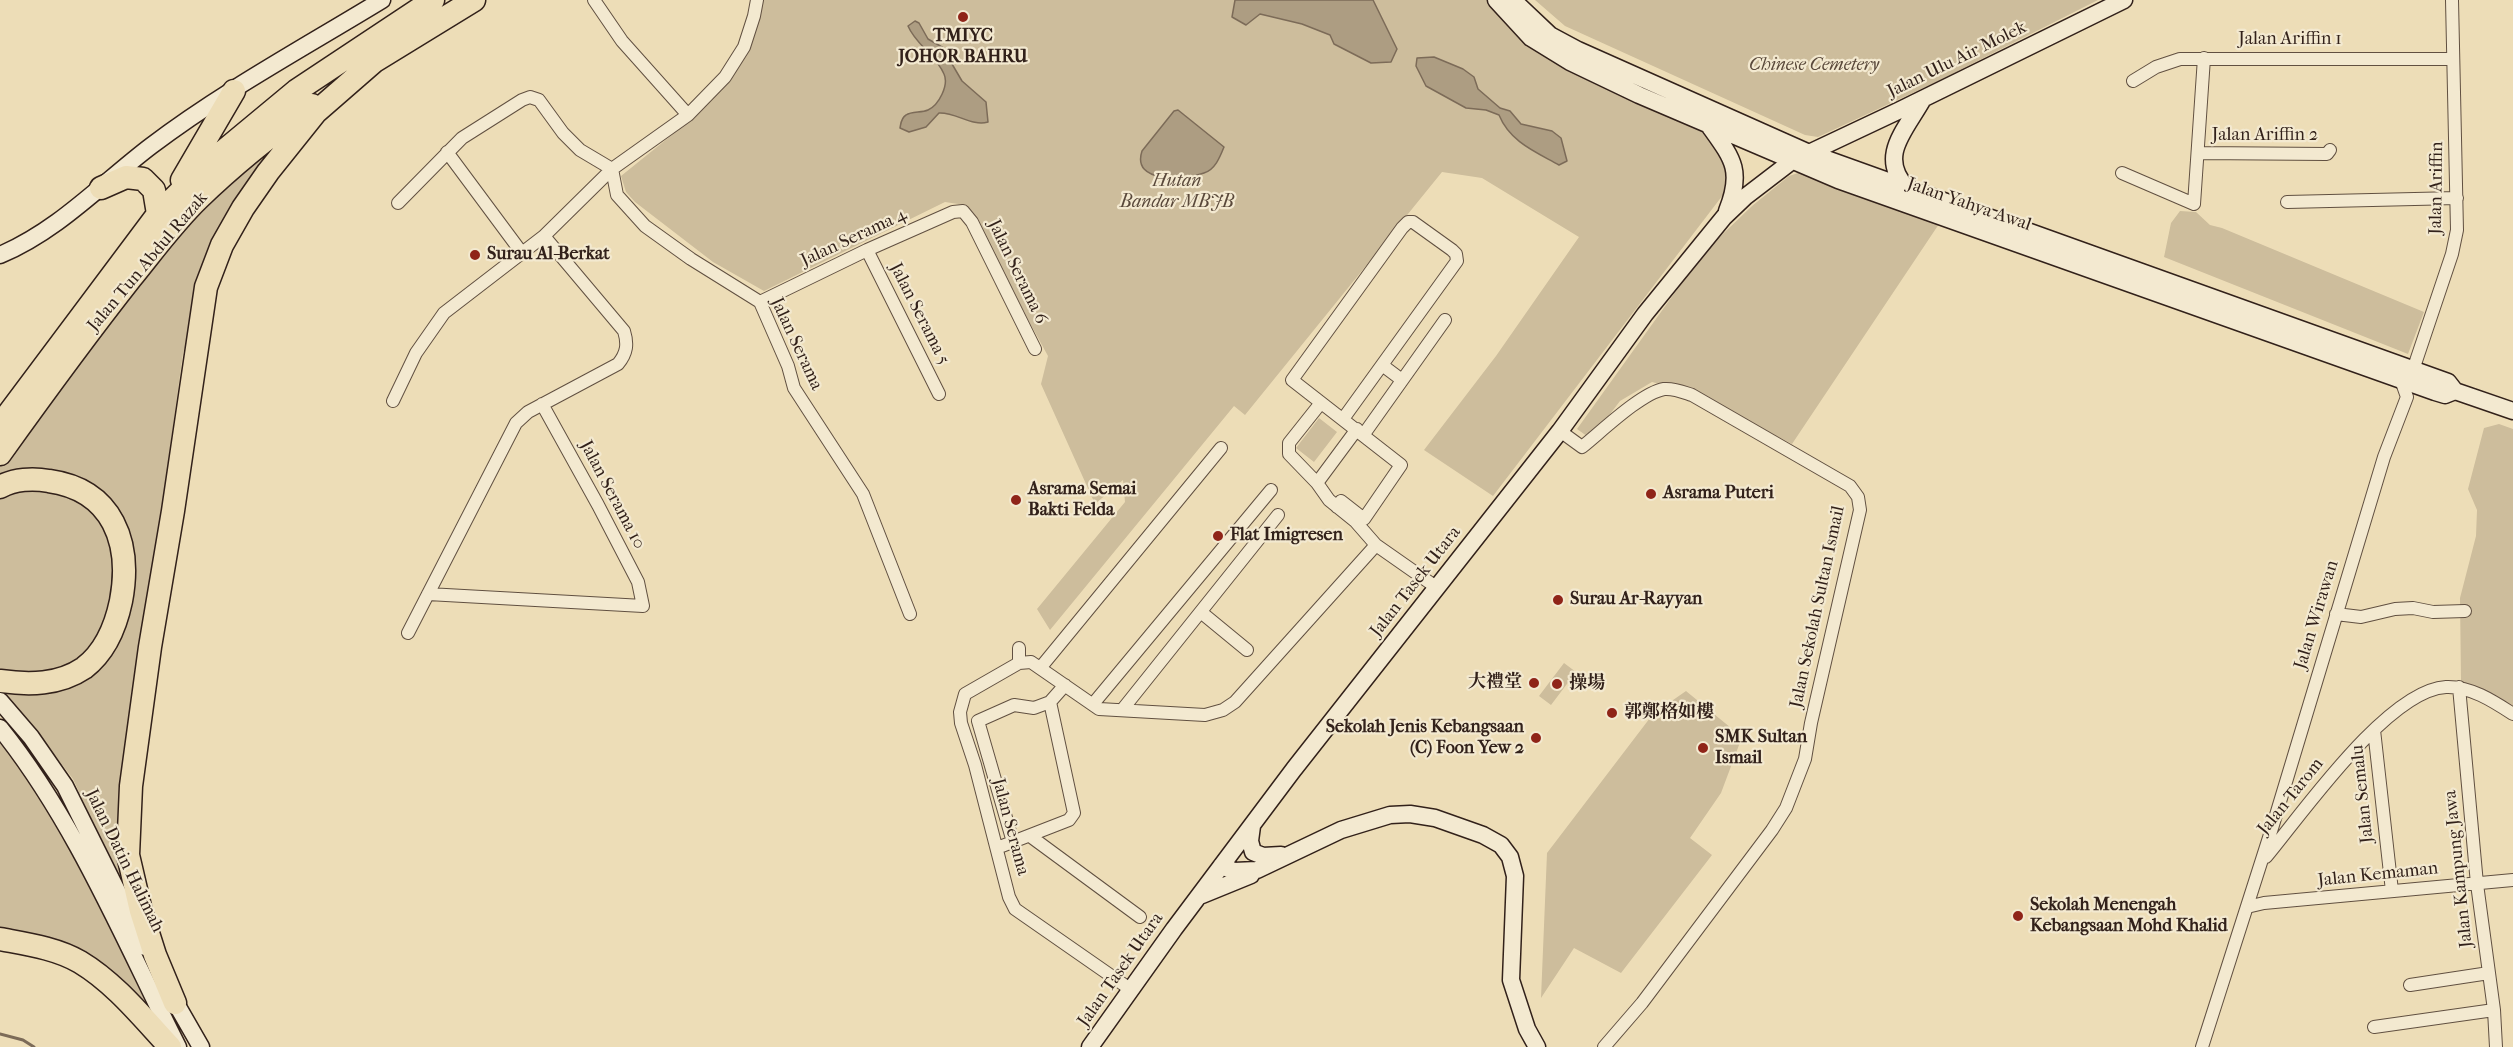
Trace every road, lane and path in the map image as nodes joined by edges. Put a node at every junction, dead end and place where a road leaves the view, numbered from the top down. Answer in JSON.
{"nodes":[{"id":1,"x":382,"y":0,"type":"edge"},
{"id":2,"x":434,"y":0,"type":"edge"},
{"id":3,"x":474,"y":0,"type":"edge"},
{"id":4,"x":594,"y":0,"type":"edge"},
{"id":5,"x":757,"y":0,"type":"edge"},
{"id":6,"x":1496,"y":0,"type":"edge"},
{"id":7,"x":1514,"y":0,"type":"edge"},
{"id":8,"x":2124,"y":0,"type":"edge"},
{"id":9,"x":2452,"y":0,"type":"edge"},
{"id":10,"x":378,"y":58,"type":"junction"},
{"id":11,"x":2205,"y":58,"type":"junction"},
{"id":12,"x":2453,"y":58,"type":"junction"},
{"id":13,"x":2133,"y":81,"type":"dead end"},
{"id":14,"x":234,"y":91,"type":"junction"},
{"id":15,"x":1923,"y":99,"type":"junction"},
{"id":16,"x":688,"y":115,"type":"junction"},
{"id":17,"x":1710,"y":126,"type":"junction"},
{"id":18,"x":2330,"y":150,"type":"dead end"},
{"id":19,"x":447,"y":152,"type":"junction"},
{"id":20,"x":1807,"y":152,"type":"junction"},
{"id":21,"x":2198,"y":153,"type":"junction"},
{"id":22,"x":1792,"y":160,"type":"junction"},
{"id":23,"x":612,"y":169,"type":"junction"},
{"id":24,"x":2122,"y":173,"type":"dead end"},
{"id":25,"x":101,"y":188,"type":"junction"},
{"id":26,"x":1909,"y":189,"type":"junction"},
{"id":27,"x":2457,"y":198,"type":"junction"},
{"id":28,"x":2287,"y":202,"type":"dead end"},
{"id":29,"x":398,"y":203,"type":"dead end"},
{"id":30,"x":164,"y":208,"type":"junction"},
{"id":31,"x":965,"y":212,"type":"joint"},
{"id":32,"x":1724,"y":218,"type":"junction"},
{"id":33,"x":544,"y":237,"type":"junction"},
{"id":34,"x":867,"y":250,"type":"junction"},
{"id":35,"x":522,"y":253,"type":"junction"},
{"id":36,"x":0,"y":255,"type":"edge"},
{"id":37,"x":760,"y":302,"type":"junction"},
{"id":38,"x":1445,"y":320,"type":"dead end"},
{"id":39,"x":1035,"y":349,"type":"dead end"},
{"id":40,"x":1382,"y":365,"type":"junction"},
{"id":41,"x":2407,"y":375,"type":"junction"},
{"id":42,"x":1402,"y":380,"type":"junction"},
{"id":43,"x":2427,"y":389,"type":"junction"},
{"id":44,"x":2455,"y":391,"type":"junction"},
{"id":45,"x":939,"y":394,"type":"dead end"},
{"id":46,"x":2407,"y":397,"type":"junction"},
{"id":47,"x":393,"y":401,"type":"dead end"},
{"id":48,"x":542,"y":404,"type":"junction"},
{"id":49,"x":1320,"y":404,"type":"junction"},
{"id":50,"x":2513,"y":411,"type":"edge"},
{"id":51,"x":1343,"y":419,"type":"junction"},
{"id":52,"x":0,"y":425,"type":"edge"},
{"id":53,"x":1360,"y":431,"type":"junction"},
{"id":54,"x":1560,"y":431,"type":"junction"},
{"id":55,"x":1221,"y":448,"type":"dead end"},
{"id":56,"x":0,"y":454,"type":"edge"},
{"id":57,"x":1317,"y":483,"type":"junction"},
{"id":58,"x":0,"y":487,"type":"edge"},
{"id":59,"x":1271,"y":490,"type":"dead end"},
{"id":60,"x":1337,"y":507,"type":"junction"},
{"id":61,"x":1278,"y":515,"type":"dead end"},
{"id":62,"x":1376,"y":545,"type":"junction"},
{"id":63,"x":1436,"y":587,"type":"junction"},
{"id":64,"x":428,"y":594,"type":"junction"},
{"id":65,"x":2465,"y":611,"type":"dead end"},
{"id":66,"x":1202,"y":613,"type":"junction"},
{"id":67,"x":910,"y":614,"type":"dead end"},
{"id":68,"x":2336,"y":614,"type":"junction"},
{"id":69,"x":408,"y":633,"type":"dead end"},
{"id":70,"x":1019,"y":648,"type":"dead end"},
{"id":71,"x":1247,"y":650,"type":"dead end"},
{"id":72,"x":1019,"y":663,"type":"junction"},
{"id":73,"x":1041,"y":667,"type":"junction"},
{"id":74,"x":0,"y":681,"type":"edge"},
{"id":75,"x":2459,"y":687,"type":"junction"},
{"id":76,"x":1063,"y":688,"type":"junction"},
{"id":77,"x":0,"y":701,"type":"edge"},
{"id":78,"x":1050,"y":702,"type":"junction"},
{"id":79,"x":1093,"y":704,"type":"junction"},
{"id":80,"x":1126,"y":705,"type":"junction"},
{"id":81,"x":2513,"y":714,"type":"edge"},
{"id":82,"x":0,"y":728,"type":"edge"},
{"id":83,"x":2374,"y":730,"type":"junction"},
{"id":84,"x":2273,"y":825,"type":"junction"},
{"id":85,"x":1252,"y":826,"type":"junction"},
{"id":86,"x":2291,"y":826,"type":"junction"},
{"id":87,"x":1030,"y":836,"type":"junction"},
{"id":88,"x":1005,"y":845,"type":"junction"},
{"id":89,"x":1288,"y":854,"type":"junction"},
{"id":90,"x":1271,"y":862,"type":"junction"},
{"id":91,"x":2261,"y":863,"type":"junction"},
{"id":92,"x":1221,"y":867,"type":"junction"},
{"id":93,"x":2513,"y":880,"type":"edge"},
{"id":94,"x":2477,"y":884,"type":"junction"},
{"id":95,"x":2392,"y":891,"type":"junction"},
{"id":96,"x":1198,"y":897,"type":"junction"},
{"id":97,"x":2247,"y":907,"type":"junction"},
{"id":98,"x":1140,"y":917,"type":"dead end"},
{"id":99,"x":0,"y":939,"type":"edge"},
{"id":100,"x":2489,"y":973,"type":"junction"},
{"id":101,"x":2410,"y":985,"type":"dead end"},
{"id":102,"x":1130,"y":989,"type":"junction"},
{"id":103,"x":176,"y":1003,"type":"junction"},
{"id":104,"x":2494,"y":1010,"type":"junction"},
{"id":105,"x":2374,"y":1027,"type":"dead end"},
{"id":106,"x":170,"y":1047,"type":"edge"},
{"id":107,"x":177,"y":1047,"type":"edge"},
{"id":108,"x":201,"y":1047,"type":"edge"},
{"id":109,"x":1090,"y":1047,"type":"edge"},
{"id":110,"x":1537,"y":1047,"type":"edge"},
{"id":111,"x":1604,"y":1047,"type":"edge"},
{"id":112,"x":2202,"y":1047,"type":"edge"},
{"id":113,"x":2496,"y":1047,"type":"edge"}],
"edges":[{"from":1,"to":14,"type":"main road"},
{"from":2,"to":30,"type":"highway","name":"Jalan Tun Abdul Razak"},
{"from":3,"to":10,"type":"highway","name":"Jalan Tun Abdul Razak"},
{"from":4,"to":16,"type":"street"},
{"from":5,"to":16,"type":"street"},
{"from":6,"to":17,"type":"main road","name":"Jalan Yahya Awal"},
{"from":7,"to":20,"type":"main road","name":"Jalan Yahya Awal"},
{"from":8,"to":15,"type":"main road","name":"Jalan Ulu Air Molek"},
{"from":9,"to":12,"type":"street","name":"Jalan Ariffin"},
{"from":10,"to":56,"type":"highway","name":"Jalan Tun Abdul Razak"},
{"from":10,"to":103,"type":"highway"},
{"from":11,"to":12,"type":"street","name":"Jalan Ariffin 1"},
{"from":11,"to":13,"type":"street","name":"Jalan Ariffin 1"},
{"from":11,"to":21,"type":"street"},
{"from":12,"to":27,"type":"street","name":"Jalan Ariffin"},
{"from":14,"to":25,"type":"main road"},
{"from":14,"to":30,"type":"highway"},
{"from":15,"to":20,"type":"main road","name":"Jalan Ulu Air Molek"},
{"from":15,"to":26,"type":"main road"},
{"from":16,"to":23,"type":"street"},
{"from":17,"to":22,"type":"main road","name":"Jalan Yahya Awal"},
{"from":17,"to":32,"type":"main road"},
{"from":18,"to":21,"type":"street","name":"Jalan Ariffin 2"},
{"from":19,"to":23,"type":"street"},
{"from":19,"to":29,"type":"street"},
{"from":19,"to":35,"type":"street"},
{"from":20,"to":22,"type":"main road","name":"Jalan Ulu Air Molek"},
{"from":20,"to":26,"type":"main road","name":"Jalan Yahya Awal"},
{"from":21,"to":24,"type":"street"},
{"from":22,"to":32,"type":"main road","name":"Jalan Tasek Utara"},
{"from":22,"to":41,"type":"main road","name":"Jalan Yahya Awal"},
{"from":23,"to":33,"type":"street"},
{"from":23,"to":37,"type":"street","name":"Jalan Serama"},
{"from":25,"to":30,"type":"highway"},
{"from":25,"to":36,"type":"main road"},
{"from":26,"to":41,"type":"main road","name":"Jalan Yahya Awal"},
{"from":27,"to":28,"type":"street"},
{"from":27,"to":41,"type":"street","name":"Jalan Ariffin"},
{"from":30,"to":52,"type":"highway","name":"Jalan Tun Abdul Razak"},
{"from":31,"to":34,"type":"street","name":"Jalan Serama 4"},
{"from":31,"to":39,"type":"street","name":"Jalan Serama 6"},
{"from":32,"to":54,"type":"main road","name":"Jalan Tasek Utara"},
{"from":33,"to":35,"type":"street"},
{"from":33,"to":48,"type":"street"},
{"from":34,"to":37,"type":"street","name":"Jalan Serama 4"},
{"from":34,"to":45,"type":"street","name":"Jalan Serama 5"},
{"from":35,"to":47,"type":"street"},
{"from":37,"to":67,"type":"street","name":"Jalan Serama"},
{"from":38,"to":42,"type":"street"},
{"from":40,"to":42,"type":"street"},
{"from":40,"to":49,"type":"street"},
{"from":40,"to":51,"type":"street"},
{"from":41,"to":43,"type":"main road","name":"Jalan Yahya Awal"},
{"from":41,"to":44,"type":"main road","name":"Jalan Yahya Awal"},
{"from":41,"to":46,"type":"street"},
{"from":42,"to":53,"type":"street"},
{"from":43,"to":44,"type":"main road","name":"Jalan Yahya Awal"},
{"from":43,"to":46,"type":"street"},
{"from":44,"to":50,"type":"main road","name":"Jalan Yahya Awal"},
{"from":46,"to":68,"type":"street","name":"Jalan Wirawan"},
{"from":48,"to":64,"type":"street"},
{"from":48,"to":64,"type":"street","name":"Jalan Serama 10"},
{"from":49,"to":51,"type":"street"},
{"from":49,"to":57,"type":"street"},
{"from":51,"to":53,"type":"street"},
{"from":53,"to":57,"type":"street"},
{"from":53,"to":60,"type":"street"},
{"from":54,"to":63,"type":"main road","name":"Jalan Tasek Utara"},
{"from":54,"to":111,"type":"street","name":"Jalan Sekolah Sultan Ismail"},
{"from":55,"to":73,"type":"street"},
{"from":57,"to":60,"type":"street"},
{"from":58,"to":74,"type":"highway"},
{"from":59,"to":79,"type":"street"},
{"from":60,"to":62,"type":"street"},
{"from":61,"to":66,"type":"street"},
{"from":62,"to":63,"type":"street"},
{"from":62,"to":80,"type":"street"},
{"from":63,"to":85,"type":"main road","name":"Jalan Tasek Utara"},
{"from":64,"to":69,"type":"street"},
{"from":65,"to":68,"type":"street"},
{"from":66,"to":71,"type":"street"},
{"from":66,"to":80,"type":"street"},
{"from":68,"to":84,"type":"street","name":"Jalan Wirawan"},
{"from":70,"to":72,"type":"street"},
{"from":72,"to":73,"type":"street"},
{"from":72,"to":88,"type":"street","name":"Jalan Serama"},
{"from":73,"to":76,"type":"street"},
{"from":75,"to":81,"type":"street","name":"Jalan Tarom"},
{"from":75,"to":83,"type":"street","name":"Jalan Tarom"},
{"from":75,"to":94,"type":"street","name":"Jalan Kampung Jawa"},
{"from":76,"to":78,"type":"street"},
{"from":76,"to":79,"type":"street"},
{"from":77,"to":103,"type":"main road","name":"Jalan Datin Halimah"},
{"from":78,"to":87,"type":"street"},
{"from":78,"to":88,"type":"street"},
{"from":79,"to":80,"type":"street"},
{"from":82,"to":107,"type":"main road","name":"Jalan Datin Halimah"},
{"from":83,"to":86,"type":"street","name":"Jalan Tarom"},
{"from":83,"to":95,"type":"street","name":"Jalan Semalu"},
{"from":84,"to":86,"type":"street"},
{"from":84,"to":91,"type":"street","name":"Jalan Wirawan"},
{"from":85,"to":89,"type":"main road"},
{"from":85,"to":92,"type":"main road","name":"Jalan Tasek Utara"},
{"from":86,"to":91,"type":"street","name":"Jalan Tarom"},
{"from":87,"to":88,"type":"street"},
{"from":87,"to":98,"type":"street"},
{"from":88,"to":102,"type":"street","name":"Jalan Serama"},
{"from":89,"to":90,"type":"main road"},
{"from":89,"to":110,"type":"main road"},
{"from":90,"to":92,"type":"main road"},
{"from":90,"to":96,"type":"main road"},
{"from":91,"to":97,"type":"street","name":"Jalan Tarom"},
{"from":92,"to":96,"type":"main road","name":"Jalan Tasek Utara"},
{"from":93,"to":94,"type":"street","name":"Jalan Kemaman"},
{"from":94,"to":95,"type":"street","name":"Jalan Kemaman"},
{"from":94,"to":100,"type":"street","name":"Jalan Kampung Jawa"},
{"from":95,"to":97,"type":"street","name":"Jalan Kemaman"},
{"from":96,"to":102,"type":"main road","name":"Jalan Tasek Utara"},
{"from":97,"to":112,"type":"street","name":"Jalan Tarom"},
{"from":99,"to":106,"type":"highway"},
{"from":100,"to":101,"type":"street"},
{"from":100,"to":104,"type":"street","name":"Jalan Kampung Jawa"},
{"from":102,"to":109,"type":"main road","name":"Jalan Tasek Utara"},
{"from":103,"to":108,"type":"main road","name":"Jalan Datin Halimah"},
{"from":104,"to":105,"type":"street"},
{"from":104,"to":113,"type":"street","name":"Jalan Kampung Jawa"}]}
